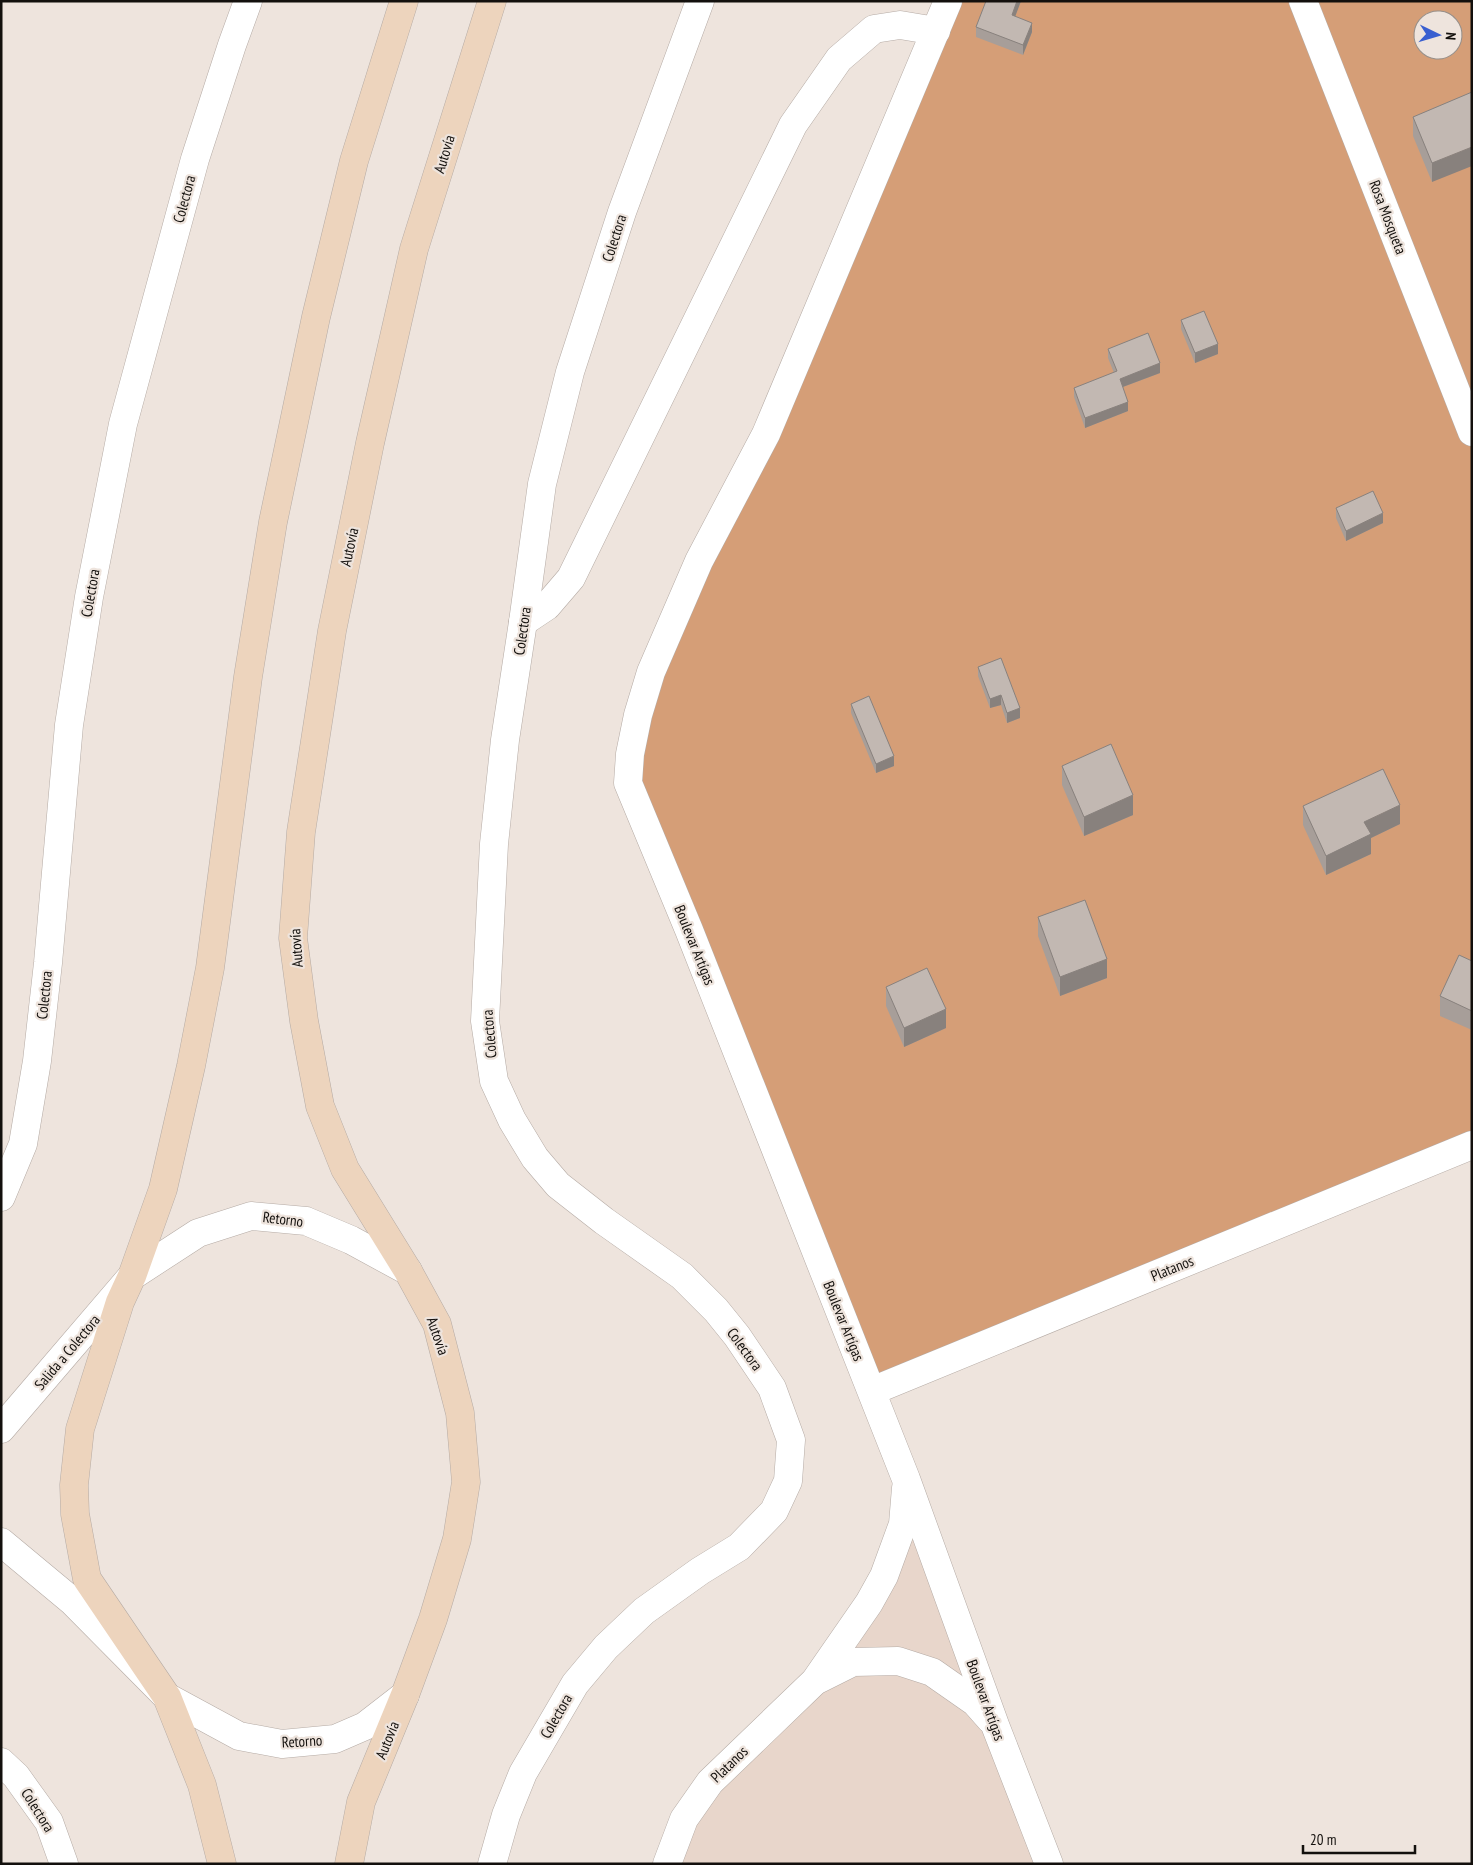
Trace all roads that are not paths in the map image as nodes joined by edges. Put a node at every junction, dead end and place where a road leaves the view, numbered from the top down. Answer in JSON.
{"nodes":[{"id":1,"x":248,"y":1,"type":"edge"},
{"id":2,"x":404,"y":1,"type":"edge"},
{"id":3,"x":492,"y":1,"type":"edge"},
{"id":4,"x":700,"y":1,"type":"edge"},
{"id":5,"x":948,"y":1,"type":"edge"},
{"id":6,"x":1304,"y":1,"type":"edge"},
{"id":7,"x":936,"y":30,"type":"junction"},
{"id":8,"x":1472,"y":432,"type":"edge"},
{"id":9,"x":523,"y":622,"type":"junction"},
{"id":10,"x":1472,"y":1145,"type":"edge"},
{"id":11,"x":1,"y":1197,"type":"edge"},
{"id":12,"x":408,"y":1271,"type":"junction"},
{"id":13,"x":132,"y":1276,"type":"junction"},
{"id":14,"x":872,"y":1391,"type":"junction"},
{"id":15,"x":1,"y":1429,"type":"edge"},
{"id":16,"x":906,"y":1479,"type":"junction"},
{"id":17,"x":1,"y":1542,"type":"edge"},
{"id":18,"x":815,"y":1681,"type":"junction"},
{"id":19,"x":405,"y":1695,"type":"junction"},
{"id":20,"x":166,"y":1697,"type":"junction"},
{"id":21,"x":995,"y":1725,"type":"junction"},
{"id":22,"x":1,"y":1762,"type":"edge"},
{"id":23,"x":64,"y":1864,"type":"edge"},
{"id":24,"x":222,"y":1864,"type":"edge"},
{"id":25,"x":349,"y":1864,"type":"edge"},
{"id":26,"x":492,"y":1864,"type":"edge"},
{"id":27,"x":667,"y":1864,"type":"edge"},
{"id":28,"x":1049,"y":1864,"type":"edge"}],
"edges":[{"from":1,"to":11,"type":"street","name":"Colectora"},
{"from":2,"to":13,"type":"street"},
{"from":3,"to":12,"type":"street","name":"Autovía"},
{"from":4,"to":9,"type":"street","name":"Colectora"},
{"from":5,"to":7,"type":"street"},
{"from":6,"to":8,"type":"street","name":"Rosa Mosqueta"},
{"from":7,"to":9,"type":"street"},
{"from":7,"to":14,"type":"street","name":"Boulevar Artígas"},
{"from":9,"to":26,"type":"street","name":"Colectora"},
{"from":10,"to":14,"type":"street","name":"Platanos"},
{"from":12,"to":13,"type":"street","name":"Retorno"},
{"from":12,"to":19,"type":"street","name":"Autovía"},
{"from":13,"to":15,"type":"street","name":"Salida a Colectora"},
{"from":13,"to":20,"type":"street"},
{"from":14,"to":16,"type":"street","name":"Boulevar Artígas"},
{"from":16,"to":18,"type":"street","name":"Platanos"},
{"from":16,"to":21,"type":"street","name":"Boulevar Artígas"},
{"from":17,"to":20,"type":"street","name":"Retorno"},
{"from":18,"to":21,"type":"street","name":"Platanos"},
{"from":18,"to":27,"type":"street","name":"Platanos"},
{"from":19,"to":20,"type":"street","name":"Retorno"},
{"from":19,"to":25,"type":"street","name":"Autovía"},
{"from":20,"to":24,"type":"street"},
{"from":21,"to":28,"type":"street","name":"Boulevar Artígas"},
{"from":22,"to":23,"type":"street","name":"Colectora"}]}
